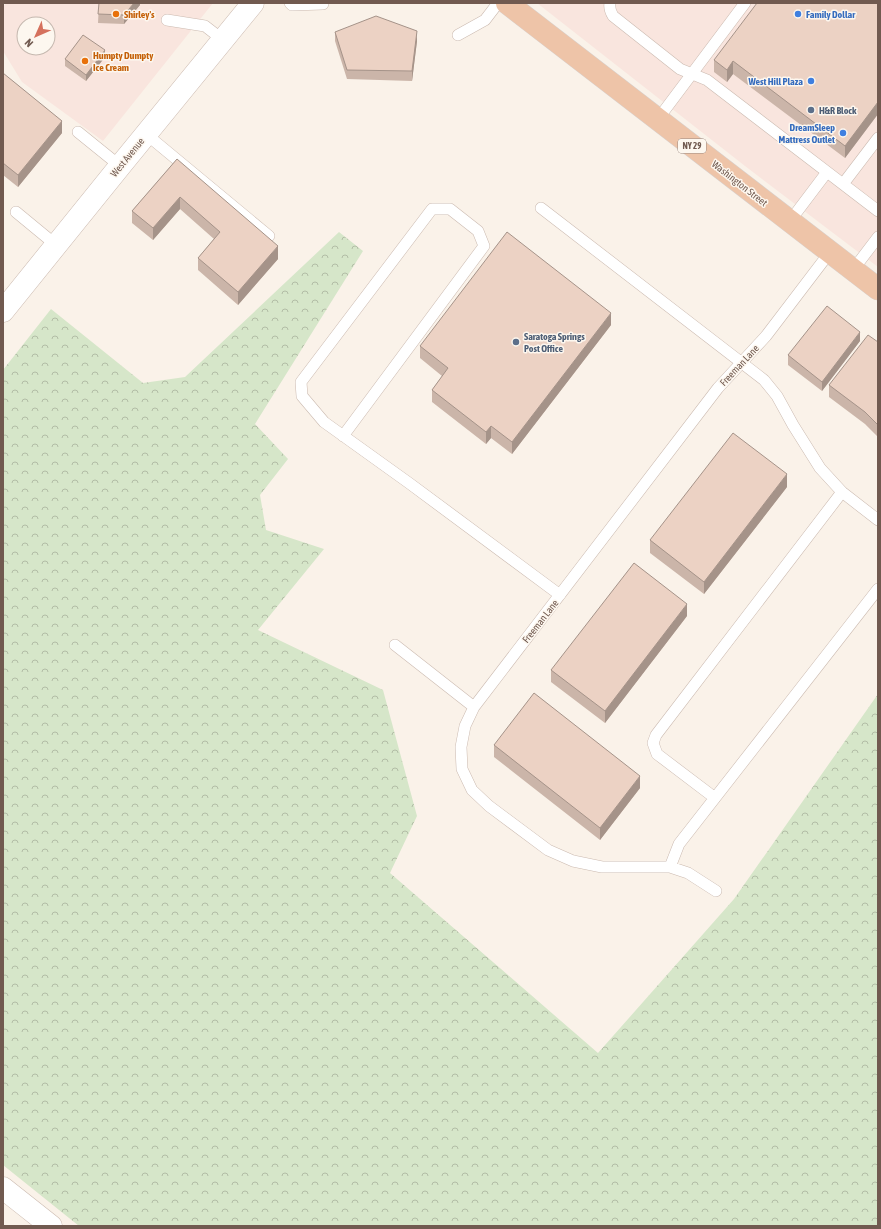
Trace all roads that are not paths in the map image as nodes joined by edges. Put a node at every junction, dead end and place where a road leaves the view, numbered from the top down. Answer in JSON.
{"nodes":[{"id":1,"x":290,"y":3,"type":"edge"},
{"id":2,"x":498,"y":3,"type":"edge"},
{"id":3,"x":507,"y":3,"type":"edge"},
{"id":4,"x":610,"y":3,"type":"edge"},
{"id":5,"x":745,"y":3,"type":"edge"},
{"id":6,"x":251,"y":4,"type":"edge"},
{"id":7,"x":323,"y":4,"type":"dead end"},
{"id":8,"x":167,"y":20,"type":"dead end"},
{"id":9,"x":458,"y":35,"type":"dead end"},
{"id":10,"x":223,"y":40,"type":"junction"},
{"id":11,"x":692,"y":74,"type":"junction"},
{"id":12,"x":658,"y":119,"type":"junction"},
{"id":13,"x":78,"y":132,"type":"dead end"},
{"id":14,"x":146,"y":134,"type":"junction"},
{"id":15,"x":878,"y":138,"type":"edge"},
{"id":16,"x":120,"y":166,"type":"junction"},
{"id":17,"x":827,"y":172,"type":"junction"},
{"id":18,"x":843,"y":184,"type":"junction"},
{"id":19,"x":541,"y":208,"type":"dead end"},
{"id":20,"x":878,"y":211,"type":"edge"},
{"id":21,"x":16,"y":212,"type":"dead end"},
{"id":22,"x":790,"y":221,"type":"junction"},
{"id":23,"x":269,"y":236,"type":"edge"},
{"id":24,"x":878,"y":237,"type":"edge"},
{"id":25,"x":56,"y":245,"type":"junction"},
{"id":26,"x":830,"y":252,"type":"junction"},
{"id":27,"x":853,"y":270,"type":"junction"},
{"id":28,"x":878,"y":289,"type":"edge"},
{"id":29,"x":3,"y":311,"type":"edge"},
{"id":30,"x":742,"y":362,"type":"junction"},
{"id":31,"x":343,"y":436,"type":"junction"},
{"id":32,"x":842,"y":492,"type":"junction"},
{"id":33,"x":878,"y":520,"type":"edge"},
{"id":34,"x":878,"y":589,"type":"edge"},
{"id":35,"x":560,"y":595,"type":"junction"},
{"id":36,"x":395,"y":645,"type":"dead end"},
{"id":37,"x":474,"y":707,"type":"junction"},
{"id":38,"x":715,"y":798,"type":"junction"},
{"id":39,"x":670,"y":867,"type":"junction"},
{"id":40,"x":716,"y":891,"type":"dead end"},
{"id":41,"x":3,"y":1188,"type":"edge"},
{"id":42,"x":51,"y":1226,"type":"edge"}],
"edges":[{"from":1,"to":7,"type":"lane"},
{"from":2,"to":9,"type":"lane"},
{"from":3,"to":12,"type":"highway","name":"Washington Street","number":"NY 29"},
{"from":4,"to":11,"type":"lane"},
{"from":5,"to":11,"type":"lane"},
{"from":6,"to":10,"type":"street","name":"West Avenue"},
{"from":8,"to":10,"type":"lane"},
{"from":10,"to":14,"type":"street","name":"West Avenue"},
{"from":11,"to":12,"type":"lane"},
{"from":11,"to":17,"type":"lane"},
{"from":12,"to":22,"type":"highway","name":"Washington Street","number":"NY 29"},
{"from":13,"to":16,"type":"lane"},
{"from":14,"to":16,"type":"street","name":"West Avenue"},
{"from":14,"to":23,"type":"lane"},
{"from":15,"to":18,"type":"lane"},
{"from":16,"to":25,"type":"street","name":"West Avenue"},
{"from":17,"to":18,"type":"lane"},
{"from":17,"to":22,"type":"lane"},
{"from":18,"to":20,"type":"lane"},
{"from":19,"to":30,"type":"lane"},
{"from":21,"to":25,"type":"lane"},
{"from":22,"to":26,"type":"highway","name":"Washington Street","number":"NY 29"},
{"from":24,"to":27,"type":"lane"},
{"from":25,"to":29,"type":"street","name":"West Avenue"},
{"from":26,"to":27,"type":"highway","name":"Washington Street","number":"NY 29"},
{"from":26,"to":30,"type":"lane","name":"Freeman Lane"},
{"from":27,"to":28,"type":"highway","name":"Washington Street","number":"NY 29"},
{"from":30,"to":32,"type":"lane"},
{"from":30,"to":35,"type":"lane","name":"Freeman Lane"},
{"from":31,"to":31,"type":"lane"},
{"from":31,"to":35,"type":"lane"},
{"from":32,"to":33,"type":"lane"},
{"from":32,"to":38,"type":"lane"},
{"from":34,"to":38,"type":"lane"},
{"from":35,"to":37,"type":"lane","name":"Freeman Lane"},
{"from":36,"to":37,"type":"lane"},
{"from":37,"to":39,"type":"lane","name":"Freeman Lane"},
{"from":38,"to":39,"type":"lane"},
{"from":39,"to":40,"type":"lane","name":"Freeman Lane"},
{"from":41,"to":42,"type":"street"}]}
